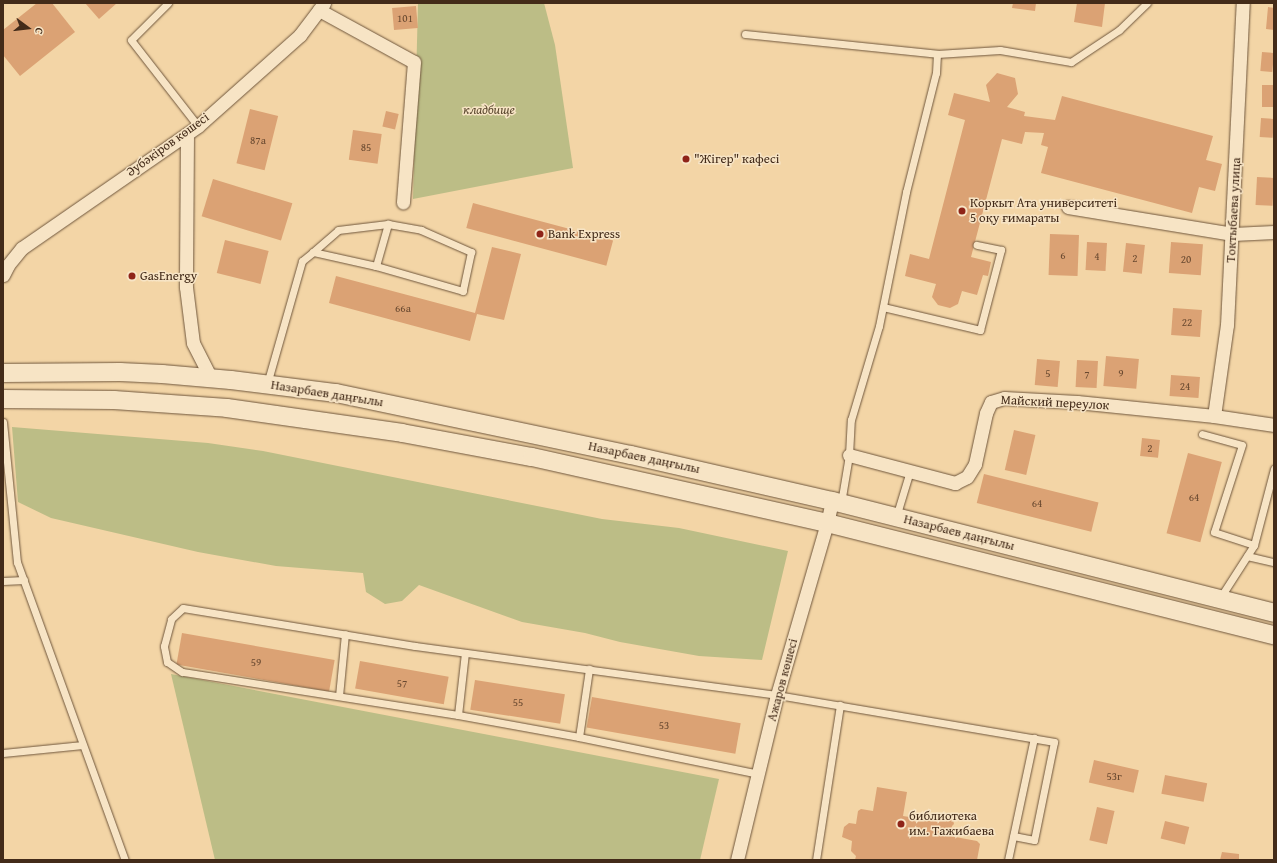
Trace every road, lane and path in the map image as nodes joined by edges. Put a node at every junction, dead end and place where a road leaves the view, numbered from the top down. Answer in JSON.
{"nodes":[{"id":1,"x":168,"y":3,"type":"edge"},
{"id":2,"x":1147,"y":3,"type":"edge"},
{"id":3,"x":1243,"y":3,"type":"edge"},
{"id":4,"x":322,"y":6,"type":"edge"},
{"id":5,"x":745,"y":34,"type":"dead end"},
{"id":6,"x":937,"y":54,"type":"junction"},
{"id":7,"x":198,"y":126,"type":"junction"},
{"id":8,"x":188,"y":134,"type":"junction"},
{"id":9,"x":403,"y":203,"type":"dead end"},
{"id":10,"x":1068,"y":207,"type":"dead end"},
{"id":11,"x":388,"y":224,"type":"junction"},
{"id":12,"x":1274,"y":232,"type":"edge"},
{"id":13,"x":1233,"y":234,"type":"junction"},
{"id":14,"x":977,"y":245,"type":"dead end"},
{"id":15,"x":313,"y":252,"type":"junction"},
{"id":16,"x":376,"y":266,"type":"junction"},
{"id":17,"x":3,"y":275,"type":"edge"},
{"id":18,"x":883,"y":307,"type":"junction"},
{"id":19,"x":3,"y":372,"type":"edge"},
{"id":20,"x":211,"y":378,"type":"junction"},
{"id":21,"x":267,"y":384,"type":"junction"},
{"id":22,"x":3,"y":399,"type":"edge"},
{"id":23,"x":1214,"y":416,"type":"junction"},
{"id":24,"x":3,"y":422,"type":"edge"},
{"id":25,"x":1274,"y":425,"type":"edge"},
{"id":26,"x":1202,"y":434,"type":"dead end"},
{"id":27,"x":849,"y":455,"type":"junction"},
{"id":28,"x":1274,"y":469,"type":"edge"},
{"id":29,"x":910,"y":471,"type":"junction"},
{"id":30,"x":836,"y":502,"type":"junction"},
{"id":31,"x":896,"y":517,"type":"junction"},
{"id":32,"x":827,"y":523,"type":"junction"},
{"id":33,"x":1254,"y":545,"type":"junction"},
{"id":34,"x":1248,"y":556,"type":"junction"},
{"id":35,"x":1274,"y":562,"type":"edge"},
{"id":36,"x":24,"y":580,"type":"junction"},
{"id":37,"x":3,"y":581,"type":"edge"},
{"id":38,"x":1220,"y":599,"type":"junction"},
{"id":39,"x":1274,"y":613,"type":"edge"},
{"id":40,"x":346,"y":634,"type":"junction"},
{"id":41,"x":1274,"y":635,"type":"edge"},
{"id":42,"x":465,"y":653,"type":"junction"},
{"id":43,"x":589,"y":670,"type":"junction"},
{"id":44,"x":777,"y":695,"type":"junction"},
{"id":45,"x":339,"y":696,"type":"junction"},
{"id":46,"x":840,"y":705,"type":"junction"},
{"id":47,"x":458,"y":715,"type":"junction"},
{"id":48,"x":579,"y":737,"type":"junction"},
{"id":49,"x":1034,"y":738,"type":"junction"},
{"id":50,"x":83,"y":745,"type":"junction"},
{"id":51,"x":3,"y":753,"type":"edge"},
{"id":52,"x":759,"y":774,"type":"junction"},
{"id":53,"x":1013,"y":836,"type":"junction"},
{"id":54,"x":125,"y":860,"type":"edge"},
{"id":55,"x":738,"y":860,"type":"edge"},
{"id":56,"x":816,"y":860,"type":"edge"},
{"id":57,"x":1008,"y":860,"type":"edge"}],
"edges":[{"from":1,"to":7,"type":"lane"},
{"from":2,"to":6,"type":"lane"},
{"from":3,"to":13,"type":"street","name":"Токтыбаева улица"},
{"from":4,"to":7,"type":"street","name":"Әубәкіров көшесі"},
{"from":4,"to":9,"type":"street"},
{"from":5,"to":6,"type":"lane"},
{"from":6,"to":18,"type":"lane"},
{"from":7,"to":8,"type":"street","name":"Әубәкіров көшесі"},
{"from":8,"to":17,"type":"street","name":"Әубәкіров көшесі"},
{"from":8,"to":20,"type":"street"},
{"from":10,"to":13,"type":"street"},
{"from":11,"to":15,"type":"lane"},
{"from":11,"to":16,"type":"lane"},
{"from":11,"to":16,"type":"lane"},
{"from":12,"to":13,"type":"street"},
{"from":13,"to":23,"type":"street","name":"Токтыбаева улица"},
{"from":14,"to":18,"type":"lane"},
{"from":15,"to":16,"type":"lane"},
{"from":15,"to":21,"type":"lane"},
{"from":18,"to":27,"type":"lane"},
{"from":19,"to":20,"type":"main road","name":"Назарбаев даңғылы"},
{"from":20,"to":21,"type":"main road","name":"Назарбаев даңғылы"},
{"from":21,"to":30,"type":"main road","name":"Назарбаев даңғылы"},
{"from":22,"to":32,"type":"main road","name":"Назарбаев даңғылы"},
{"from":23,"to":25,"type":"street","name":"Майский переулок"},
{"from":23,"to":29,"type":"street","name":"Майский переулок"},
{"from":24,"to":36,"type":"lane"},
{"from":26,"to":33,"type":"lane"},
{"from":27,"to":29,"type":"street","name":"Майский переулок"},
{"from":27,"to":30,"type":"lane"},
{"from":28,"to":33,"type":"lane"},
{"from":29,"to":31,"type":"lane"},
{"from":30,"to":31,"type":"main road","name":"Назарбаев даңғылы"},
{"from":30,"to":32,"type":"street","name":"Ажаров көшесі"},
{"from":31,"to":38,"type":"main road","name":"Назарбаев даңғылы"},
{"from":32,"to":41,"type":"main road","name":"Назарбаев даңғылы"},
{"from":32,"to":44,"type":"street","name":"Ажаров көшесі"},
{"from":33,"to":34,"type":"lane"},
{"from":34,"to":35,"type":"lane"},
{"from":34,"to":38,"type":"lane"},
{"from":36,"to":37,"type":"lane"},
{"from":36,"to":50,"type":"lane"},
{"from":38,"to":39,"type":"main road","name":"Назарбаев даңғылы"},
{"from":40,"to":42,"type":"lane"},
{"from":40,"to":45,"type":"lane"},
{"from":40,"to":45,"type":"lane"},
{"from":42,"to":43,"type":"lane"},
{"from":42,"to":47,"type":"lane"},
{"from":43,"to":44,"type":"lane"},
{"from":43,"to":48,"type":"lane"},
{"from":44,"to":46,"type":"lane"},
{"from":44,"to":52,"type":"street","name":"Ажаров көшесі"},
{"from":45,"to":47,"type":"lane"},
{"from":46,"to":49,"type":"lane"},
{"from":46,"to":56,"type":"lane"},
{"from":47,"to":48,"type":"lane"},
{"from":48,"to":52,"type":"lane"},
{"from":49,"to":53,"type":"lane"},
{"from":49,"to":53,"type":"lane"},
{"from":50,"to":51,"type":"lane"},
{"from":50,"to":54,"type":"lane"},
{"from":52,"to":55,"type":"street","name":"Ажаров көшесі"},
{"from":53,"to":57,"type":"lane"}]}
